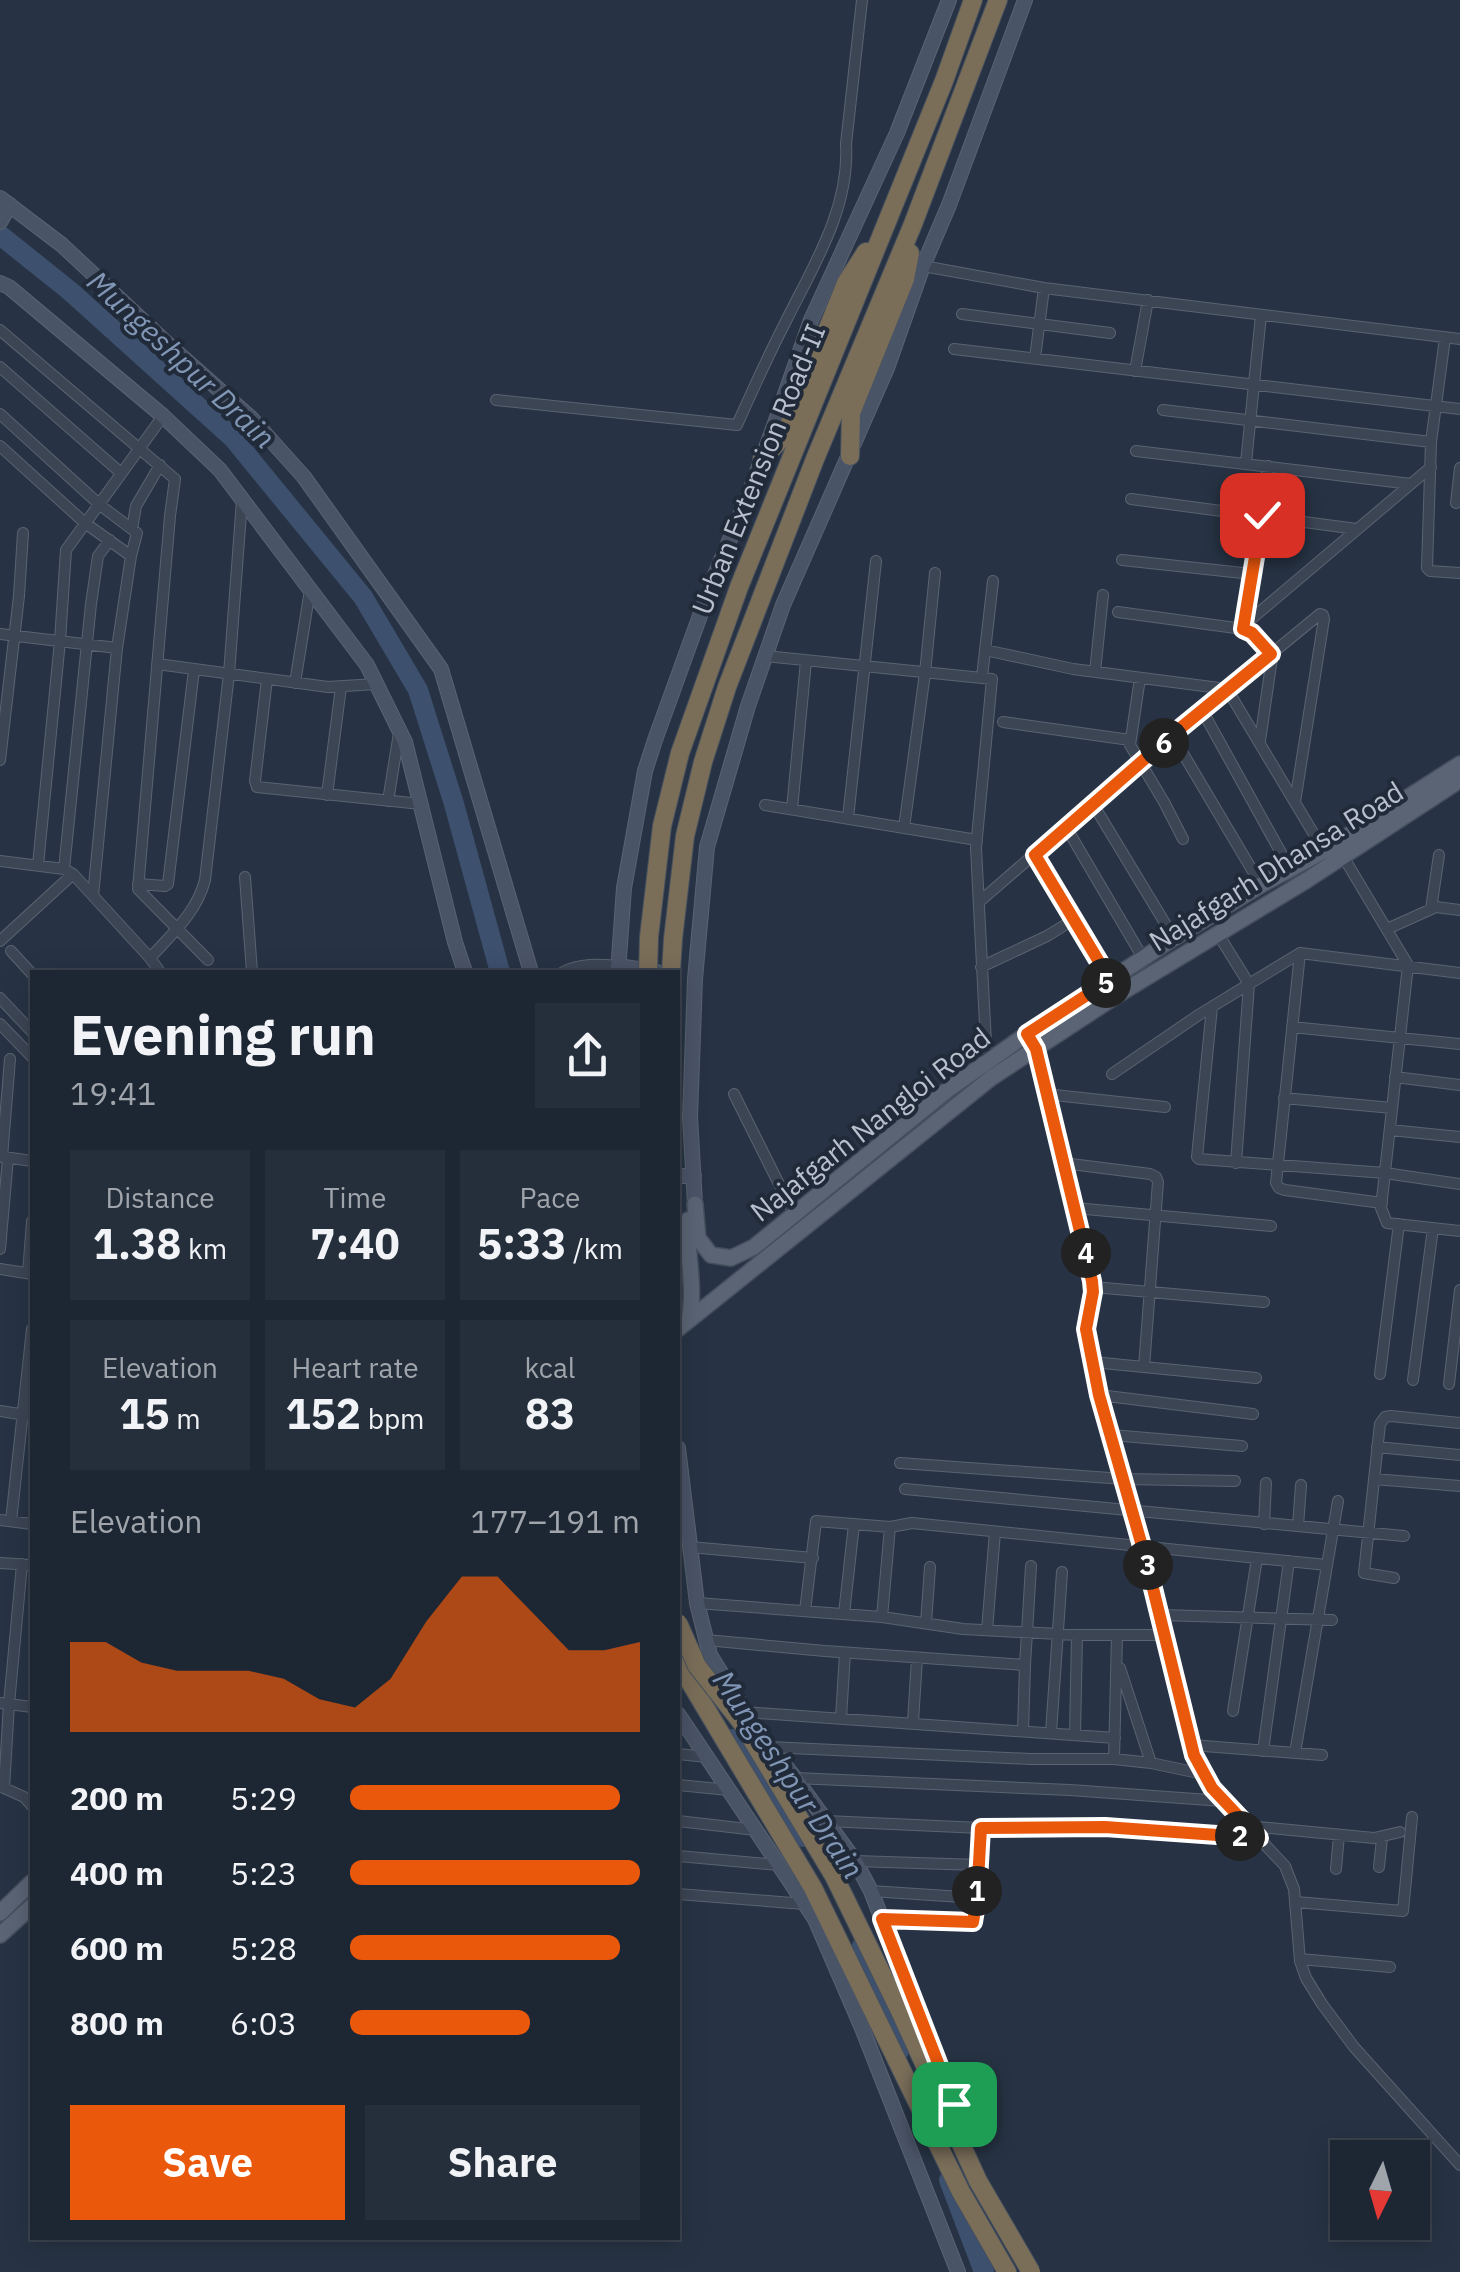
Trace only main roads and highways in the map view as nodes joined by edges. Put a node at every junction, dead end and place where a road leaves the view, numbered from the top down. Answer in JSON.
{"nodes":[{"id":1,"x":974,"y":0,"type":"edge"},
{"id":2,"x":998,"y":0,"type":"edge"},
{"id":3,"x":888,"y":218,"type":"junction"},
{"id":4,"x":910,"y":232,"type":"junction"},
{"id":5,"x":850,"y":456,"type":"road end"},
{"id":6,"x":762,"y":459,"type":"road end"},
{"id":7,"x":1460,"y":764,"type":"edge"},
{"id":8,"x":1460,"y":780,"type":"edge"},
{"id":9,"x":1334,"y":850,"type":"junction"},
{"id":10,"x":648,"y":970,"type":"edge"},
{"id":11,"x":674,"y":970,"type":"edge"},
{"id":12,"x":1031,"y":1041,"type":"junction"},
{"id":13,"x":890,"y":1147,"type":"junction"},
{"id":14,"x":683,"y":1325,"type":"edge"},
{"id":15,"x":680,"y":1631,"type":"edge"},
{"id":16,"x":680,"y":1665,"type":"edge"},
{"id":17,"x":30,"y":1884,"type":"edge"},
{"id":18,"x":30,"y":1908,"type":"edge"},
{"id":19,"x":0,"y":1913,"type":"edge"},
{"id":20,"x":0,"y":1935,"type":"edge"},
{"id":21,"x":1007,"y":2272,"type":"edge"},
{"id":22,"x":1032,"y":2272,"type":"edge"}],
"edges":[{"from":1,"to":3,"type":"highway","name":"Urban Extension Road-II"},
{"from":2,"to":4,"type":"highway","name":"Urban Extension Road-II"},
{"from":3,"to":6,"type":"highway"},
{"from":3,"to":10,"type":"highway","name":"Urban Extension Road-II","bridge":true},
{"from":4,"to":5,"type":"highway"},
{"from":4,"to":11,"type":"highway","name":"Urban Extension Road-II"},
{"from":7,"to":9,"type":"main road","name":"Najafgarh Nangloi Road"},
{"from":8,"to":9,"type":"main road","name":"Najafgarh Dhansa Road"},
{"from":9,"to":12,"type":"main road","name":"Najafgarh Dhansa Road"},
{"from":9,"to":12,"type":"main road","name":"Najafgarh Nangloi Road"},
{"from":12,"to":13,"type":"main road","name":"Najafgarh Nangloi Road"},
{"from":13,"to":14,"type":"main road"},
{"from":13,"to":14,"type":"main road","name":"Najafgarh Nangloi Road"},
{"from":15,"to":22,"type":"highway","bridge":true},
{"from":16,"to":21,"type":"highway"},
{"from":17,"to":19,"type":"main road"},
{"from":18,"to":20,"type":"main road"}]}
